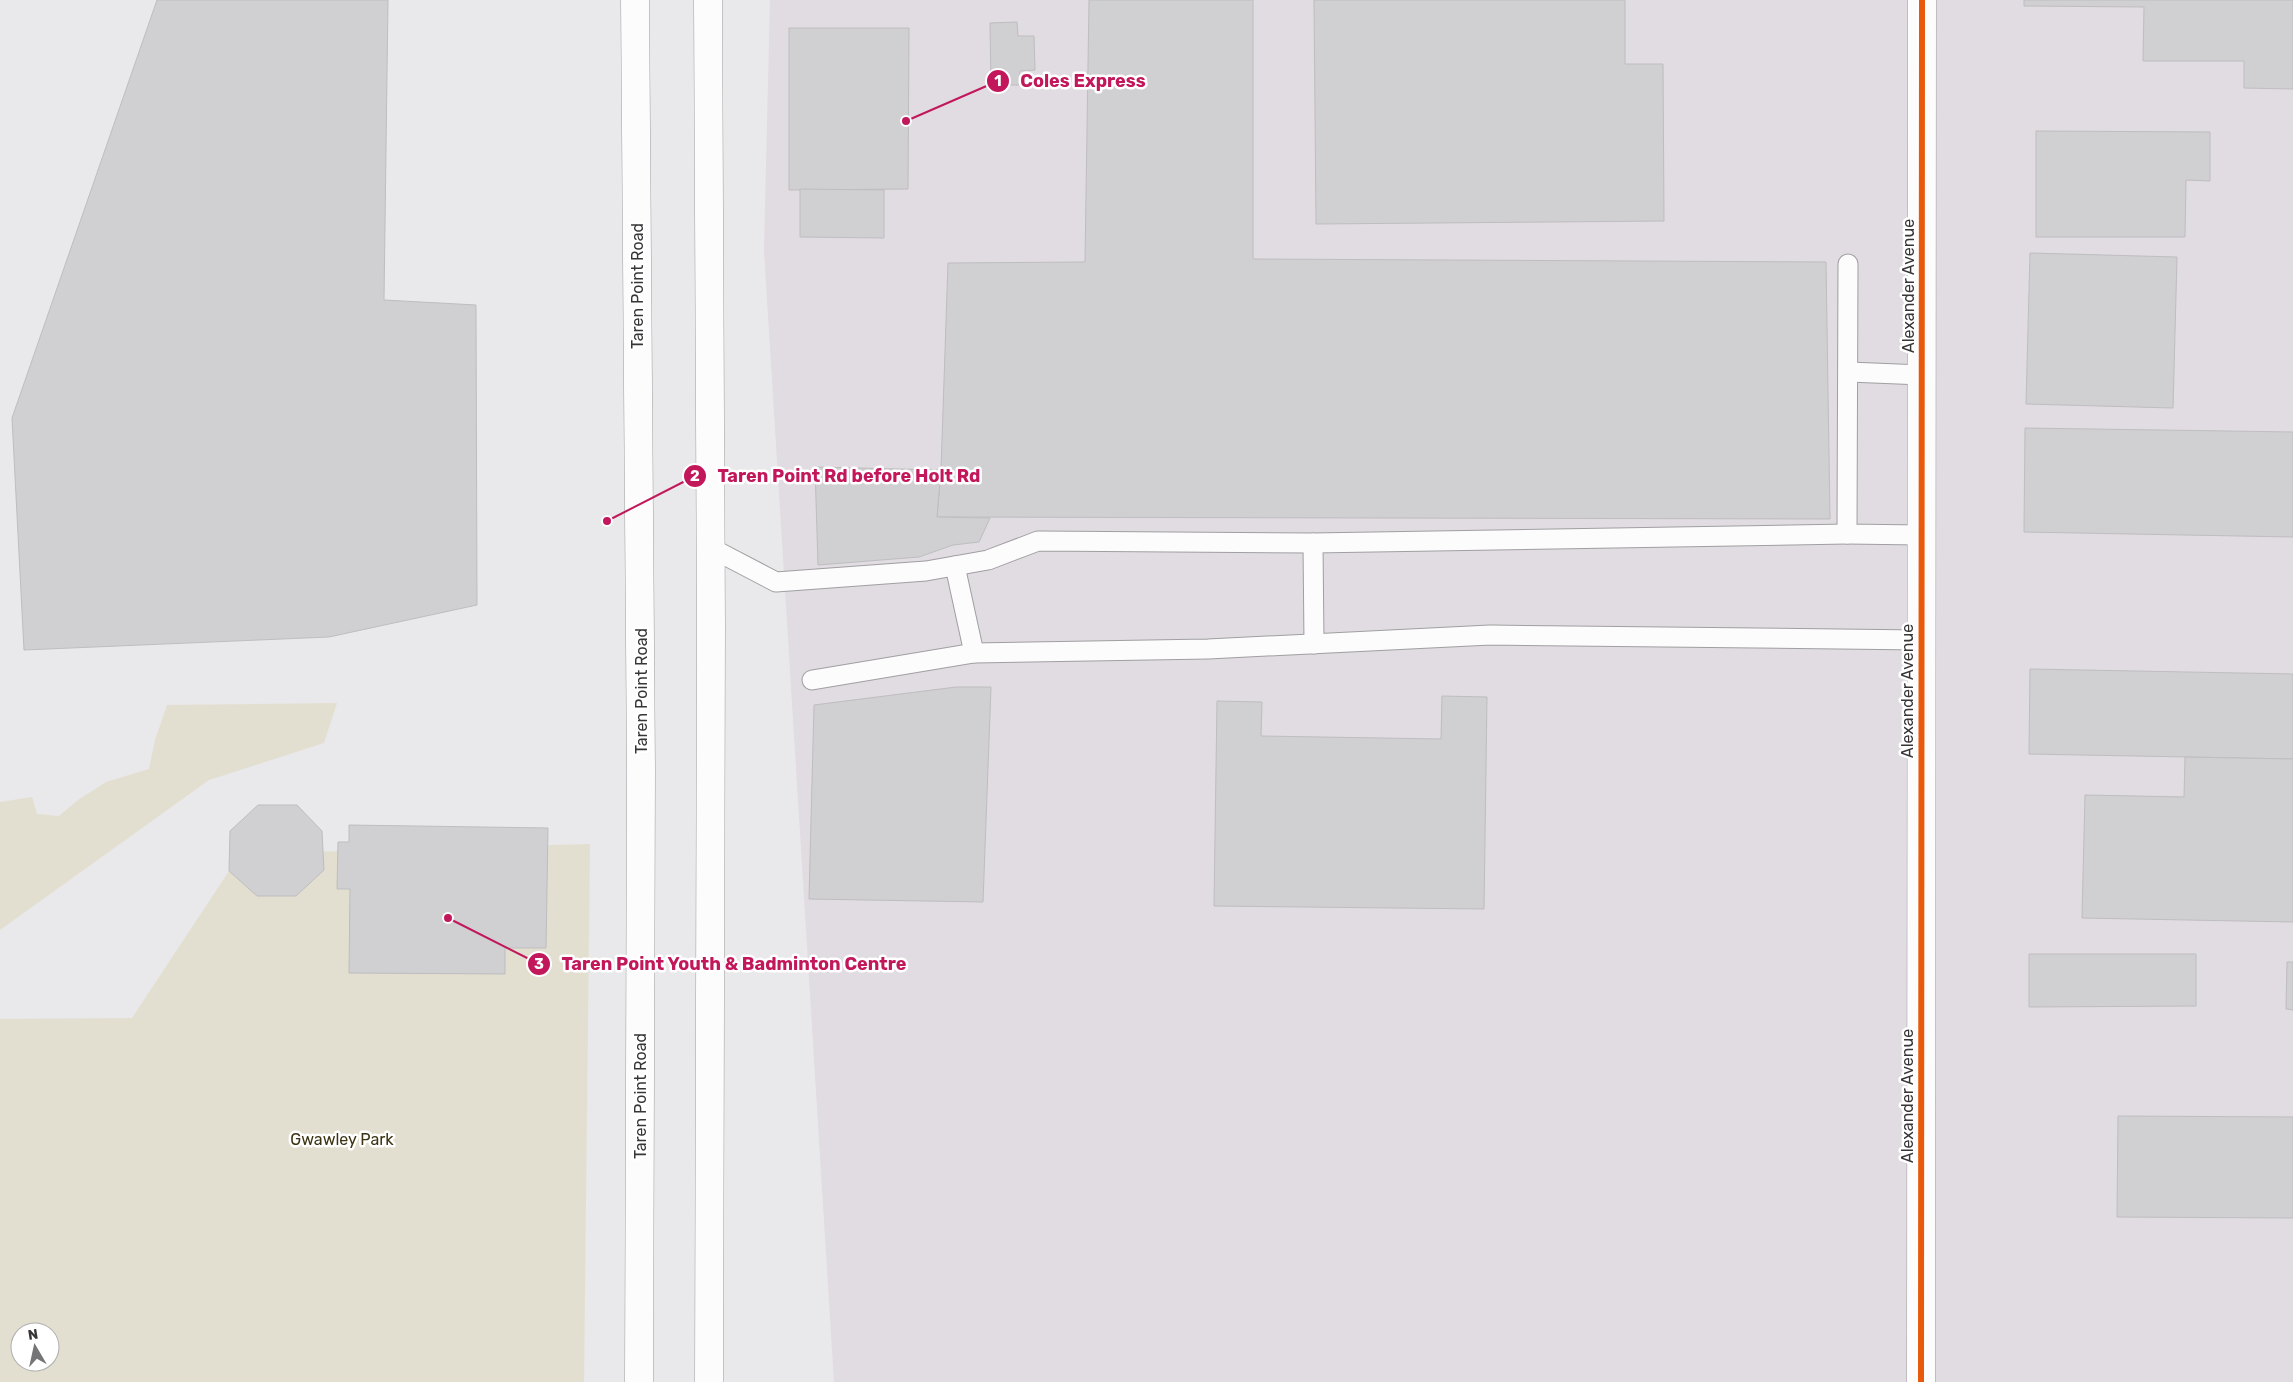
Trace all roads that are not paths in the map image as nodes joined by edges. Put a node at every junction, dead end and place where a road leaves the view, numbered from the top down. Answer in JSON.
{"nodes":[{"id":1,"x":635,"y":0,"type":"edge"},
{"id":2,"x":708,"y":0,"type":"edge"},
{"id":3,"x":1922,"y":0,"type":"edge"},
{"id":4,"x":1848,"y":264,"type":"dead end"},
{"id":5,"x":1849,"y":372,"type":"junction"},
{"id":6,"x":1922,"y":375,"type":"junction"},
{"id":7,"x":1846,"y":534,"type":"junction"},
{"id":8,"x":1921,"y":535,"type":"junction"},
{"id":9,"x":1313,"y":543,"type":"junction"},
{"id":10,"x":710,"y":548,"type":"junction"},
{"id":11,"x":956,"y":566,"type":"junction"},
{"id":12,"x":1921,"y":640,"type":"junction"},
{"id":13,"x":1314,"y":644,"type":"junction"},
{"id":14,"x":974,"y":653,"type":"junction"},
{"id":15,"x":812,"y":680,"type":"dead end"},
{"id":16,"x":638,"y":1382,"type":"edge"},
{"id":17,"x":708,"y":1382,"type":"edge"},
{"id":18,"x":1921,"y":1382,"type":"edge"}],
"edges":[{"from":1,"to":16,"type":"main road","name":"Taren Point Road"},
{"from":2,"to":10,"type":"main road"},
{"from":3,"to":6,"type":"main road","name":"Alexander Avenue"},
{"from":4,"to":5,"type":"lane"},
{"from":5,"to":6,"type":"lane"},
{"from":5,"to":7,"type":"lane"},
{"from":6,"to":8,"type":"main road","name":"Alexander Avenue"},
{"from":7,"to":8,"type":"lane"},
{"from":7,"to":9,"type":"lane"},
{"from":8,"to":12,"type":"main road","name":"Alexander Avenue"},
{"from":9,"to":11,"type":"lane"},
{"from":9,"to":13,"type":"lane"},
{"from":10,"to":11,"type":"lane"},
{"from":10,"to":17,"type":"main road"},
{"from":11,"to":14,"type":"lane"},
{"from":12,"to":13,"type":"lane"},
{"from":12,"to":18,"type":"main road","name":"Alexander Avenue"},
{"from":13,"to":14,"type":"lane"},
{"from":14,"to":15,"type":"lane"}]}
